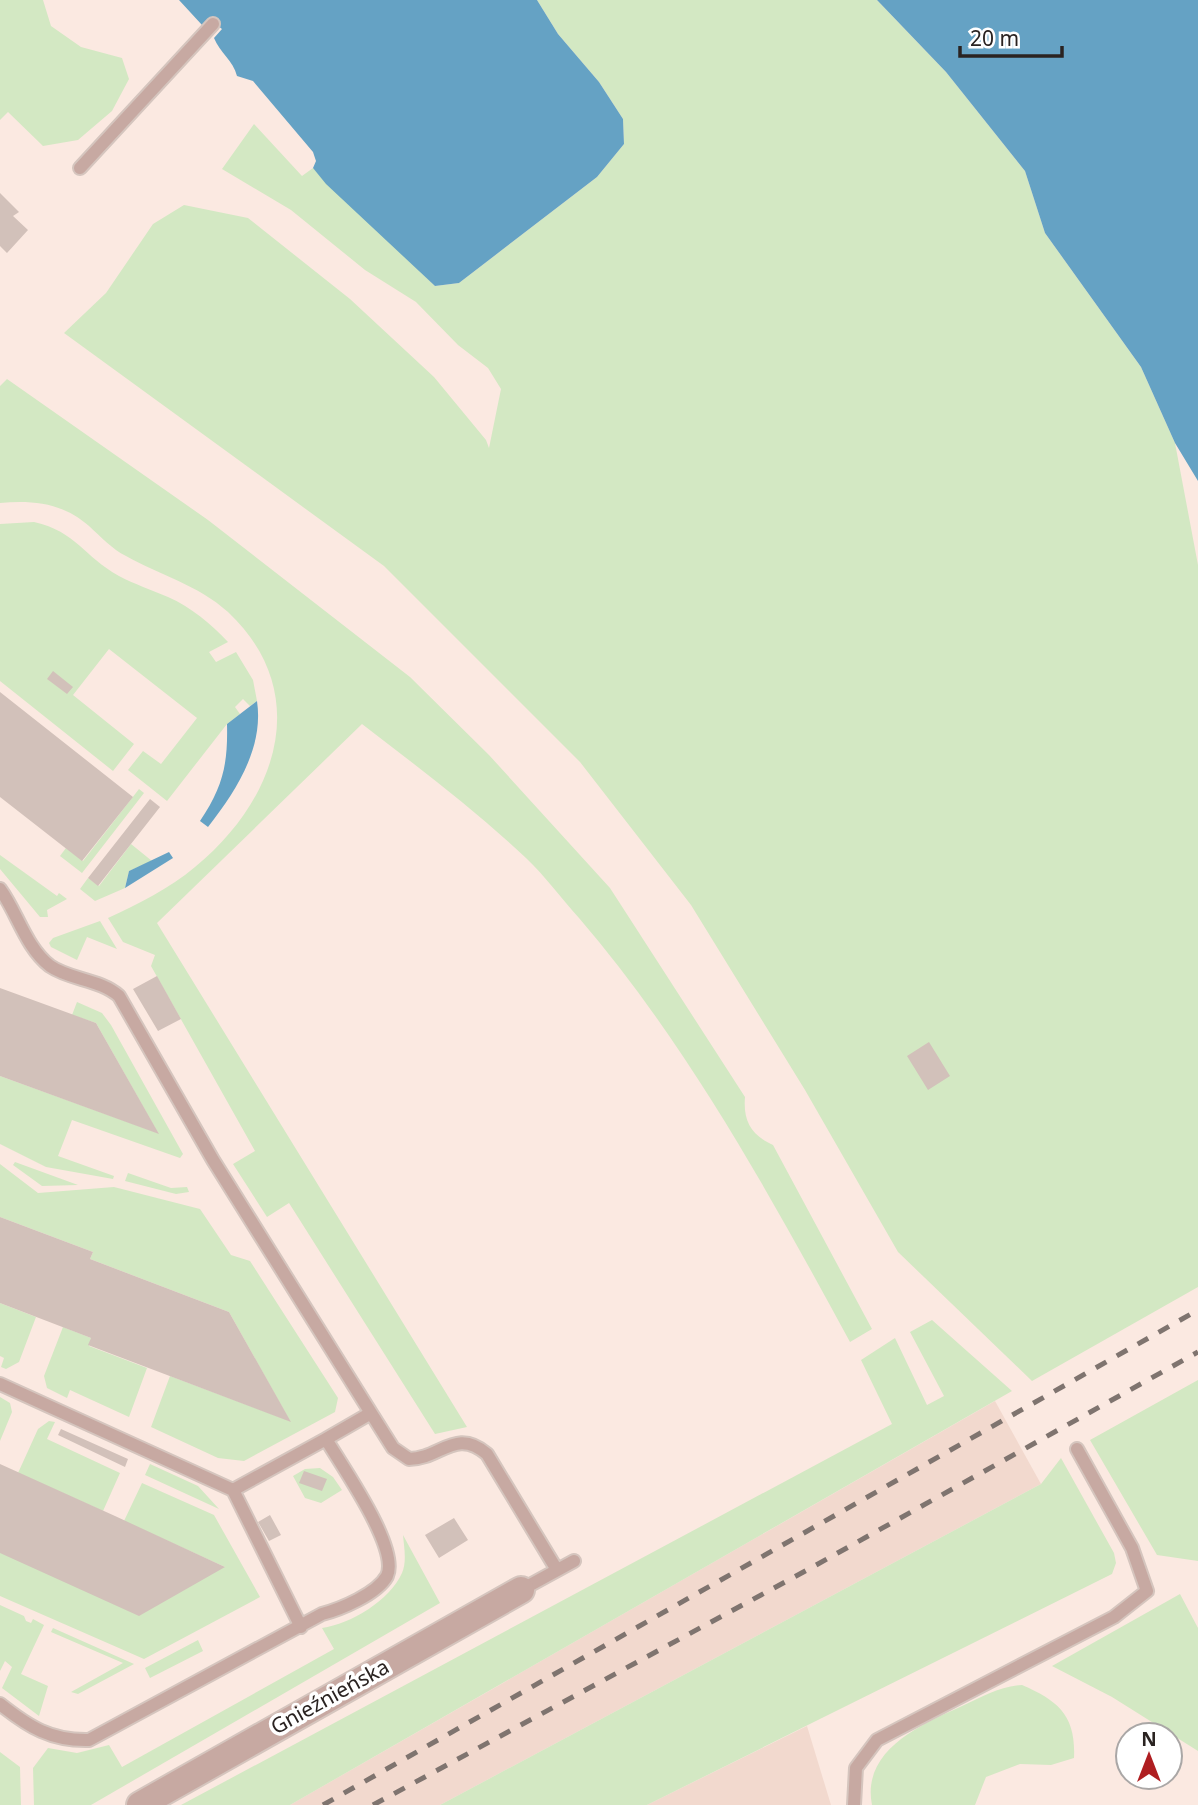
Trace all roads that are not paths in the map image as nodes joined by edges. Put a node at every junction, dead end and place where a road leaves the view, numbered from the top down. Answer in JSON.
{"nodes":[{"id":1,"x":213,"y":24,"type":"dead end"},
{"id":2,"x":80,"y":168,"type":"dead end"},
{"id":3,"x":0,"y":889,"type":"edge"},
{"id":4,"x":0,"y":1384,"type":"edge"},
{"id":5,"x":371,"y":1413,"type":"junction"},
{"id":6,"x":326,"y":1439,"type":"junction"},
{"id":7,"x":1077,"y":1449,"type":"dead end"},
{"id":8,"x":233,"y":1490,"type":"junction"},
{"id":9,"x":574,"y":1560,"type":"dead end"},
{"id":10,"x":557,"y":1570,"type":"junction"},
{"id":11,"x":521,"y":1590,"type":"joint"},
{"id":12,"x":302,"y":1627,"type":"junction"},
{"id":13,"x":0,"y":1704,"type":"edge"},
{"id":14,"x":853,"y":1803,"type":"edge"},
{"id":15,"x":140,"y":1805,"type":"edge"}],
"edges":[{"from":1,"to":2,"type":"lane"},
{"from":3,"to":5,"type":"lane"},
{"from":4,"to":8,"type":"lane"},
{"from":5,"to":6,"type":"lane"},
{"from":5,"to":10,"type":"lane"},
{"from":6,"to":8,"type":"lane"},
{"from":6,"to":12,"type":"lane"},
{"from":7,"to":14,"type":"lane"},
{"from":8,"to":12,"type":"lane"},
{"from":9,"to":10,"type":"lane"},
{"from":10,"to":11,"type":"lane"},
{"from":11,"to":15,"type":"street","name":"Gnieźnieńska"},
{"from":12,"to":13,"type":"lane"}]}
